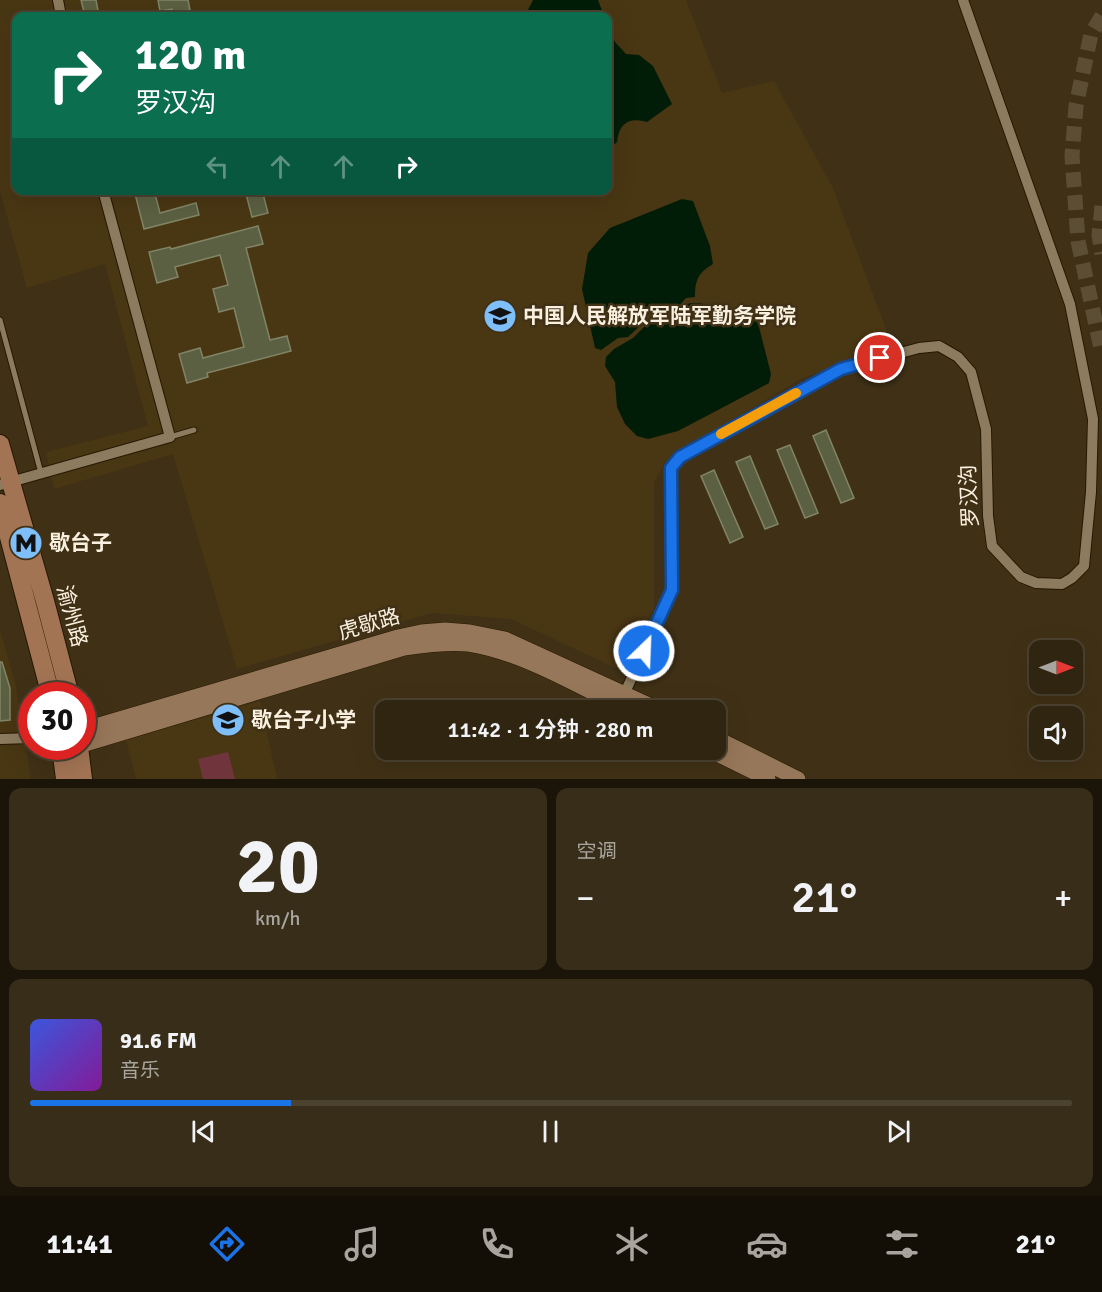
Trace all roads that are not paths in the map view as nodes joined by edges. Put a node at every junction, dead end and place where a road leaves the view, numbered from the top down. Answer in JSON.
{"nodes":[{"id":1,"x":963,"y":0,"type":"edge"},
{"id":2,"x":104,"y":195,"type":"edge"},
{"id":3,"x":0,"y":320,"type":"edge"},
{"id":4,"x":194,"y":430,"type":"dead end"},
{"id":5,"x":170,"y":437,"type":"junction"},
{"id":6,"x":3,"y":465,"type":"edge"},
{"id":7,"x":40,"y":473,"type":"junction"},
{"id":8,"x":0,"y":503,"type":"edge"},
{"id":9,"x":47,"y":682,"type":"edge"},
{"id":10,"x":66,"y":682,"type":"edge"},
{"id":11,"x":617,"y":700,"type":"edge"},
{"id":12,"x":618,"y":700,"type":"edge"},
{"id":13,"x":625,"y":700,"type":"edge"},
{"id":14,"x":96,"y":726,"type":"edge"},
{"id":15,"x":18,"y":738,"type":"edge"},
{"id":16,"x":0,"y":739,"type":"edge"},
{"id":17,"x":96,"y":740,"type":"edge"},
{"id":18,"x":726,"y":745,"type":"edge"},
{"id":19,"x":726,"y":758,"type":"edge"},
{"id":20,"x":69,"y":760,"type":"edge"},
{"id":21,"x":76,"y":760,"type":"edge"},
{"id":22,"x":768,"y":776,"type":"edge"},
{"id":23,"x":65,"y":779,"type":"edge"},
{"id":24,"x":83,"y":779,"type":"edge"},
{"id":25,"x":798,"y":779,"type":"edge"}],
"edges":[{"from":1,"to":13,"type":"street","name":"罗汉沟"},
{"from":2,"to":5,"type":"street"},
{"from":3,"to":7,"type":"lane"},
{"from":4,"to":5,"type":"lane"},
{"from":5,"to":7,"type":"street"},
{"from":6,"to":7,"type":"street"},
{"from":6,"to":10,"type":"main road","name":"渝州路"},
{"from":8,"to":9,"type":"main road","name":"渝州路"},
{"from":11,"to":17,"type":"main road","name":"虎歇路"},
{"from":12,"to":14,"type":"main road","name":"虎歇路"},
{"from":15,"to":16,"type":"street"},
{"from":18,"to":22,"type":"main road"},
{"from":19,"to":22,"type":"main road"},
{"from":20,"to":23,"type":"main road"},
{"from":21,"to":24,"type":"main road"},
{"from":22,"to":25,"type":"main road"}]}
